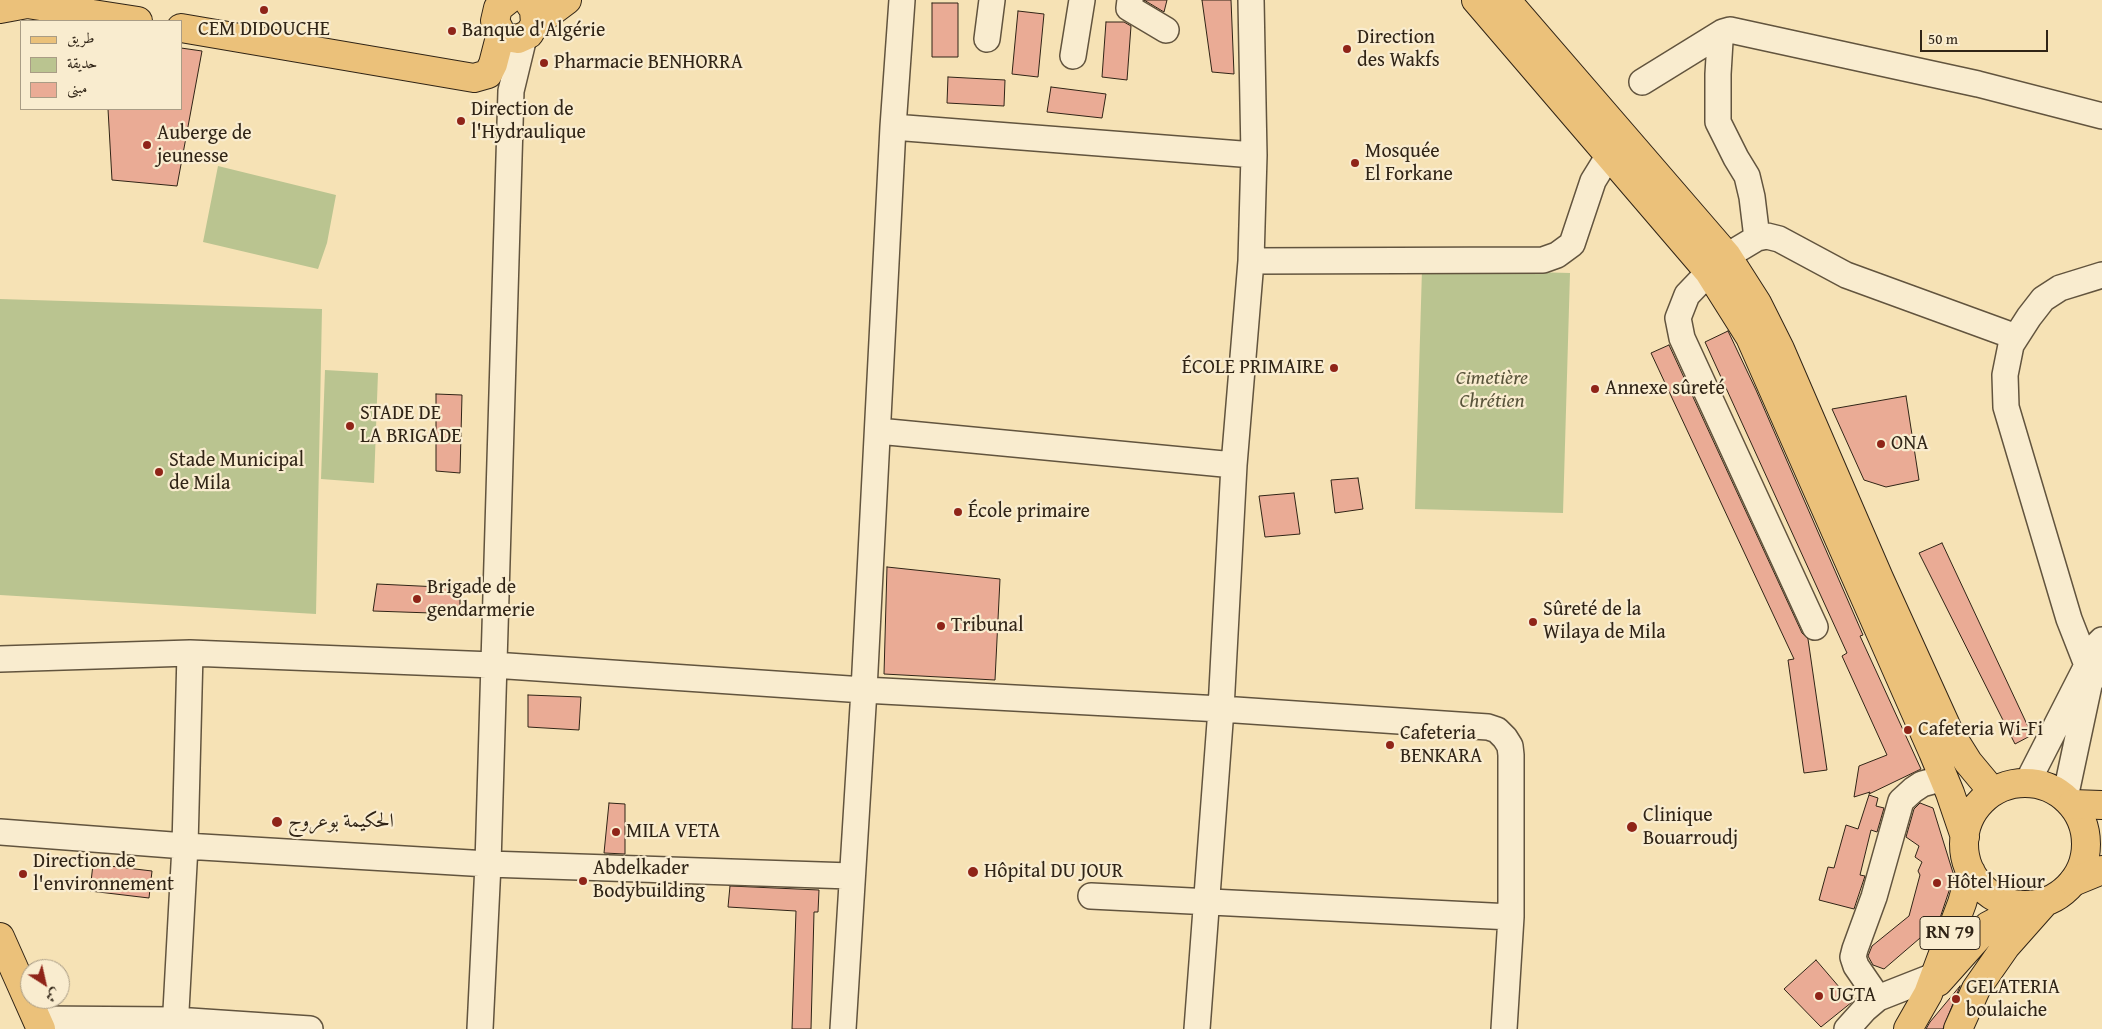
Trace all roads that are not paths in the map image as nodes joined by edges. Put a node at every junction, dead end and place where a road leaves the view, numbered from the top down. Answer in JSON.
{"nodes":[{"id":1,"x":567,"y":0,"type":"edge"},
{"id":2,"x":902,"y":0,"type":"edge"},
{"id":3,"x":992,"y":0,"type":"edge"},
{"id":4,"x":1082,"y":0,"type":"edge"},
{"id":5,"x":1251,"y":0,"type":"edge"},
{"id":6,"x":1476,"y":0,"type":"edge"},
{"id":7,"x":1506,"y":0,"type":"edge"},
{"id":8,"x":1123,"y":3,"type":"edge"},
{"id":9,"x":0,"y":9,"type":"edge"},
{"id":10,"x":519,"y":10,"type":"edge"},
{"id":11,"x":131,"y":20,"type":"edge"},
{"id":12,"x":182,"y":28,"type":"edge"},
{"id":13,"x":1166,"y":30,"type":"dead end"},
{"id":14,"x":1723,"y":32,"type":"junction"},
{"id":15,"x":987,"y":39,"type":"dead end"},
{"id":16,"x":1073,"y":56,"type":"dead end"},
{"id":17,"x":488,"y":74,"type":"junction"},
{"id":18,"x":1642,"y":82,"type":"dead end"},
{"id":19,"x":511,"y":91,"type":"junction"},
{"id":20,"x":2102,"y":116,"type":"edge"},
{"id":21,"x":893,"y":127,"type":"junction"},
{"id":22,"x":1254,"y":155,"type":"junction"},
{"id":23,"x":1609,"y":155,"type":"junction"},
{"id":24,"x":1757,"y":238,"type":"junction"},
{"id":25,"x":1251,"y":261,"type":"junction"},
{"id":26,"x":1718,"y":264,"type":"junction"},
{"id":27,"x":2102,"y":275,"type":"edge"},
{"id":28,"x":2016,"y":337,"type":"junction"},
{"id":29,"x":878,"y":431,"type":"junction"},
{"id":30,"x":1234,"y":465,"type":"junction"},
{"id":31,"x":1815,"y":627,"type":"dead end"},
{"id":32,"x":190,"y":653,"type":"junction"},
{"id":33,"x":0,"y":659,"type":"edge"},
{"id":34,"x":2096,"y":659,"type":"edge"},
{"id":35,"x":493,"y":665,"type":"junction"},
{"id":36,"x":864,"y":690,"type":"junction"},
{"id":37,"x":1221,"y":709,"type":"junction"},
{"id":38,"x":1944,"y":778,"type":"junction"},
{"id":39,"x":2027,"y":783,"type":"junction"},
{"id":40,"x":1993,"y":792,"type":"junction"},
{"id":41,"x":2069,"y":801,"type":"junction"},
{"id":42,"x":2102,"y":805,"type":"edge"},
{"id":43,"x":0,"y":832,"type":"edge"},
{"id":44,"x":1965,"y":837,"type":"junction"},
{"id":45,"x":185,"y":846,"type":"junction"},
{"id":46,"x":488,"y":864,"type":"junction"},
{"id":47,"x":2102,"y":870,"type":"edge"},
{"id":48,"x":851,"y":876,"type":"junction"},
{"id":49,"x":1976,"y":879,"type":"junction"},
{"id":50,"x":2073,"y":882,"type":"junction"},
{"id":51,"x":1091,"y":896,"type":"dead end"},
{"id":52,"x":1207,"y":901,"type":"junction"},
{"id":53,"x":2037,"y":903,"type":"junction"},
{"id":54,"x":1511,"y":917,"type":"junction"},
{"id":55,"x":1988,"y":926,"type":"junction"},
{"id":56,"x":0,"y":937,"type":"edge"},
{"id":57,"x":1931,"y":985,"type":"junction"},
{"id":58,"x":1976,"y":989,"type":"junction"},
{"id":59,"x":1878,"y":998,"type":"junction"},
{"id":60,"x":39,"y":1024,"type":"edge"},
{"id":61,"x":175,"y":1025,"type":"edge"},
{"id":62,"x":310,"y":1029,"type":"edge"},
{"id":63,"x":480,"y":1029,"type":"edge"},
{"id":64,"x":843,"y":1029,"type":"edge"},
{"id":65,"x":1197,"y":1029,"type":"edge"},
{"id":66,"x":1504,"y":1029,"type":"edge"},
{"id":67,"x":1847,"y":1029,"type":"edge"},
{"id":68,"x":1908,"y":1029,"type":"edge"},
{"id":69,"x":1958,"y":1029,"type":"edge"}],
"edges":[{"from":1,"to":10,"type":"main road"},
{"from":2,"to":21,"type":"street"},
{"from":3,"to":15,"type":"street"},
{"from":4,"to":16,"type":"street"},
{"from":5,"to":22,"type":"street"},
{"from":6,"to":23,"type":"main road"},
{"from":7,"to":26,"type":"main road"},
{"from":8,"to":13,"type":"street"},
{"from":9,"to":11,"type":"main road"},
{"from":10,"to":17,"type":"main road"},
{"from":10,"to":19,"type":"street"},
{"from":12,"to":17,"type":"main road"},
{"from":14,"to":18,"type":"street"},
{"from":14,"to":20,"type":"street"},
{"from":14,"to":24,"type":"street"},
{"from":17,"to":19,"type":"street"},
{"from":19,"to":35,"type":"street"},
{"from":21,"to":22,"type":"street"},
{"from":21,"to":29,"type":"street"},
{"from":22,"to":25,"type":"street"},
{"from":23,"to":25,"type":"street"},
{"from":23,"to":26,"type":"main road"},
{"from":24,"to":26,"type":"street"},
{"from":24,"to":28,"type":"street"},
{"from":25,"to":30,"type":"street"},
{"from":26,"to":31,"type":"street"},
{"from":26,"to":38,"type":"main road"},
{"from":26,"to":40,"type":"main road"},
{"from":27,"to":28,"type":"street"},
{"from":28,"to":34,"type":"street"},
{"from":29,"to":30,"type":"street"},
{"from":29,"to":36,"type":"street"},
{"from":30,"to":37,"type":"street"},
{"from":32,"to":33,"type":"street"},
{"from":32,"to":35,"type":"street"},
{"from":32,"to":45,"type":"street"},
{"from":34,"to":39,"type":"street"},
{"from":34,"to":41,"type":"street"},
{"from":35,"to":36,"type":"street"},
{"from":35,"to":46,"type":"street"},
{"from":36,"to":37,"type":"street"},
{"from":36,"to":48,"type":"street"},
{"from":37,"to":52,"type":"street"},
{"from":37,"to":54,"type":"street"},
{"from":38,"to":44,"type":"main road"},
{"from":38,"to":59,"type":"street"},
{"from":39,"to":40,"type":"main road"},
{"from":39,"to":41,"type":"main road"},
{"from":40,"to":44,"type":"main road"},
{"from":41,"to":42,"type":"main road"},
{"from":41,"to":50,"type":"main road"},
{"from":43,"to":45,"type":"street"},
{"from":44,"to":49,"type":"main road"},
{"from":45,"to":46,"type":"street"},
{"from":45,"to":61,"type":"street"},
{"from":46,"to":48,"type":"street"},
{"from":46,"to":63,"type":"street"},
{"from":47,"to":50,"type":"main road"},
{"from":48,"to":64,"type":"street"},
{"from":49,"to":53,"type":"main road"},
{"from":49,"to":55,"type":"main road"},
{"from":49,"to":57,"type":"main road","number":"RN 79"},
{"from":50,"to":53,"type":"main road"},
{"from":51,"to":52,"type":"street"},
{"from":52,"to":54,"type":"street"},
{"from":52,"to":65,"type":"street"},
{"from":53,"to":55,"type":"main road"},
{"from":53,"to":58,"type":"main road"},
{"from":54,"to":66,"type":"street"},
{"from":55,"to":57,"type":"main road","number":"RN 79"},
{"from":55,"to":58,"type":"main road"},
{"from":56,"to":60,"type":"main road"},
{"from":57,"to":59,"type":"street"},
{"from":57,"to":68,"type":"main road","number":"RN 79"},
{"from":58,"to":69,"type":"main road"},
{"from":59,"to":67,"type":"street"},
{"from":60,"to":61,"type":"street"},
{"from":61,"to":62,"type":"street"}]}
